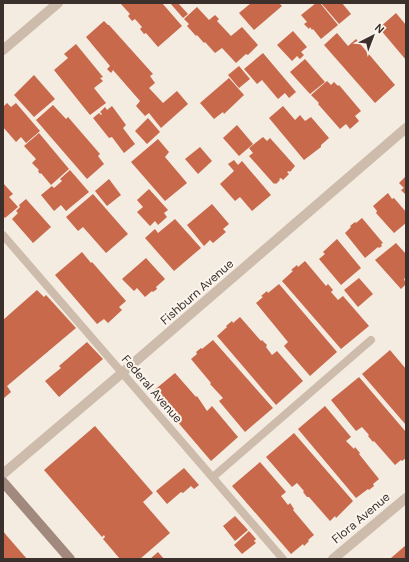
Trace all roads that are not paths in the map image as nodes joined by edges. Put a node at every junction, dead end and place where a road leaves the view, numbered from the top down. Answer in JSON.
{"nodes":[{"id":1,"x":58,"y":3,"type":"edge"},
{"id":2,"x":3,"y":50,"type":"edge"},
{"id":3,"x":406,"y":128,"type":"edge"},
{"id":4,"x":3,"y":235,"type":"edge"},
{"id":5,"x":371,"y":340,"type":"dead end"},
{"id":6,"x":122,"y":373,"type":"junction"},
{"id":7,"x":3,"y":474,"type":"edge"},
{"id":8,"x":212,"y":477,"type":"junction"},
{"id":9,"x":3,"y":482,"type":"edge"},
{"id":10,"x":406,"y":498,"type":"edge"},
{"id":11,"x":70,"y":559,"type":"edge"},
{"id":12,"x":283,"y":559,"type":"edge"},
{"id":13,"x":333,"y":559,"type":"edge"}],
"edges":[{"from":1,"to":2,"type":"street"},
{"from":3,"to":6,"type":"street","name":"Fishburn Avenue"},
{"from":4,"to":6,"type":"lane","name":"Federal Avenue"},
{"from":5,"to":8,"type":"lane"},
{"from":6,"to":7,"type":"street","name":"Fishburn Avenue"},
{"from":6,"to":8,"type":"lane","name":"Federal Avenue"},
{"from":8,"to":12,"type":"lane","name":"Federal Avenue"},
{"from":9,"to":11,"type":"main road"},
{"from":10,"to":13,"type":"street","name":"Flora Avenue"}]}
